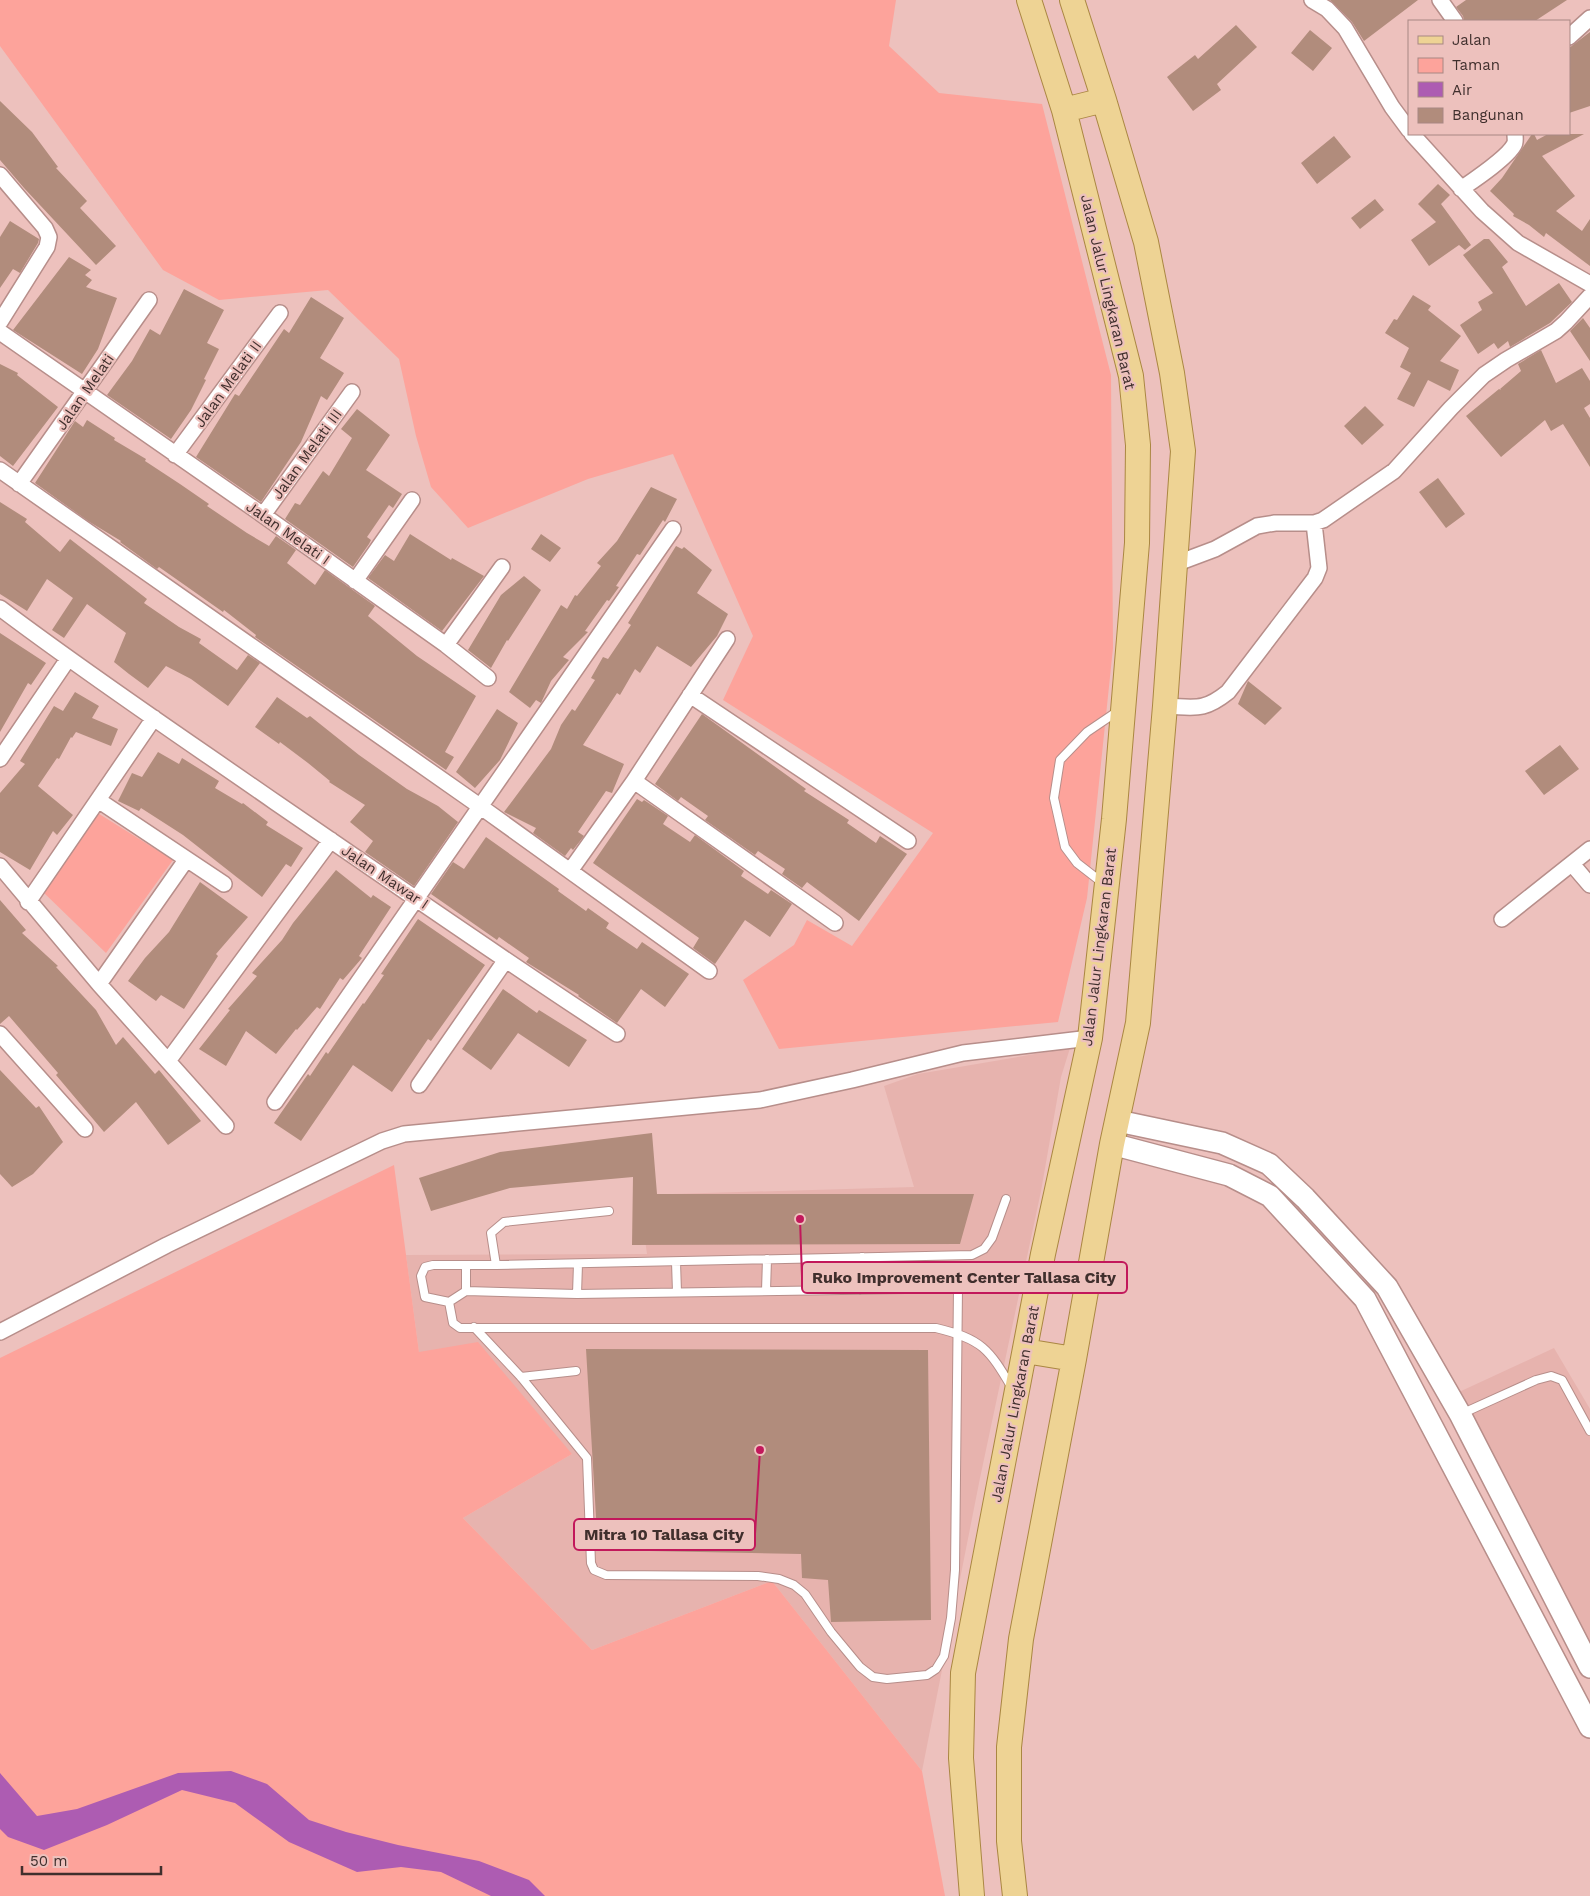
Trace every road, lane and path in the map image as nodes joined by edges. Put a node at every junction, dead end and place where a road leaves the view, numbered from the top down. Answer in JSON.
{"nodes":[{"id":1,"x":1029,"y":0,"type":"edge"},
{"id":2,"x":1072,"y":0,"type":"edge"},
{"id":3,"x":1312,"y":0,"type":"edge"},
{"id":4,"x":1440,"y":0,"type":"edge"},
{"id":5,"x":1590,"y":18,"type":"edge"},
{"id":6,"x":1455,"y":20,"type":"edge"},
{"id":7,"x":1570,"y":36,"type":"edge"},
{"id":8,"x":1104,"y":100,"type":"junction"},
{"id":9,"x":1064,"y":110,"type":"junction"},
{"id":10,"x":1408,"y":129,"type":"edge"},
{"id":11,"x":1413,"y":135,"type":"edge"},
{"id":12,"x":1514,"y":135,"type":"edge"},
{"id":13,"x":0,"y":175,"type":"edge"},
{"id":14,"x":0,"y":188,"type":"edge"},
{"id":15,"x":1461,"y":189,"type":"junction"},
{"id":16,"x":19,"y":198,"type":"junction"},
{"id":17,"x":1590,"y":284,"type":"edge"},
{"id":18,"x":1590,"y":296,"type":"edge"},
{"id":19,"x":149,"y":300,"type":"dead end"},
{"id":20,"x":280,"y":313,"type":"dead end"},
{"id":21,"x":0,"y":322,"type":"edge"},
{"id":22,"x":0,"y":332,"type":"edge"},
{"id":23,"x":86,"y":390,"type":"junction"},
{"id":24,"x":352,"y":392,"type":"dead end"},
{"id":25,"x":175,"y":455,"type":"junction"},
{"id":26,"x":0,"y":470,"type":"edge"},
{"id":27,"x":19,"y":484,"type":"junction"},
{"id":28,"x":412,"y":500,"type":"dead end"},
{"id":29,"x":263,"y":515,"type":"junction"},
{"id":30,"x":1314,"y":523,"type":"junction"},
{"id":31,"x":673,"y":529,"type":"dead end"},
{"id":32,"x":1175,"y":564,"type":"junction"},
{"id":33,"x":502,"y":567,"type":"dead end"},
{"id":34,"x":355,"y":581,"type":"junction"},
{"id":35,"x":0,"y":608,"type":"edge"},
{"id":36,"x":727,"y":639,"type":"dead end"},
{"id":37,"x":446,"y":645,"type":"junction"},
{"id":38,"x":68,"y":659,"type":"junction"},
{"id":39,"x":488,"y":678,"type":"dead end"},
{"id":40,"x":690,"y":695,"type":"junction"},
{"id":41,"x":1165,"y":706,"type":"junction"},
{"id":42,"x":1123,"y":708,"type":"junction"},
{"id":43,"x":154,"y":718,"type":"junction"},
{"id":44,"x":0,"y":759,"type":"edge"},
{"id":45,"x":634,"y":781,"type":"junction"},
{"id":46,"x":98,"y":800,"type":"junction"},
{"id":47,"x":481,"y":807,"type":"junction"},
{"id":48,"x":330,"y":840,"type":"junction"},
{"id":49,"x":908,"y":841,"type":"dead end"},
{"id":50,"x":1590,"y":850,"type":"edge"},
{"id":51,"x":186,"y":860,"type":"junction"},
{"id":52,"x":1572,"y":864,"type":"junction"},
{"id":53,"x":0,"y":866,"type":"edge"},
{"id":54,"x":570,"y":871,"type":"junction"},
{"id":55,"x":224,"y":884,"type":"dead end"},
{"id":56,"x":1590,"y":885,"type":"edge"},
{"id":57,"x":1106,"y":886,"type":"junction"},
{"id":58,"x":416,"y":898,"type":"junction"},
{"id":59,"x":28,"y":902,"type":"junction"},
{"id":60,"x":1502,"y":919,"type":"dead end"},
{"id":61,"x":835,"y":923,"type":"dead end"},
{"id":62,"x":506,"y":962,"type":"junction"},
{"id":63,"x":709,"y":971,"type":"dead end"},
{"id":64,"x":99,"y":984,"type":"junction"},
{"id":65,"x":0,"y":1034,"type":"edge"},
{"id":66,"x":617,"y":1034,"type":"dead end"},
{"id":67,"x":1090,"y":1038,"type":"junction"},
{"id":68,"x":168,"y":1061,"type":"junction"},
{"id":69,"x":418,"y":1085,"type":"dead end"},
{"id":70,"x":275,"y":1102,"type":"dead end"},
{"id":71,"x":1118,"y":1121,"type":"junction"},
{"id":72,"x":226,"y":1126,"type":"dead end"},
{"id":73,"x":85,"y":1129,"type":"dead end"},
{"id":74,"x":1112,"y":1144,"type":"junction"},
{"id":75,"x":1006,"y":1199,"type":"dead end"},
{"id":76,"x":609,"y":1212,"type":"dead end"},
{"id":77,"x":862,"y":1257,"type":"junction"},
{"id":78,"x":767,"y":1260,"type":"junction"},
{"id":79,"x":676,"y":1262,"type":"junction"},
{"id":80,"x":578,"y":1264,"type":"junction"},
{"id":81,"x":496,"y":1265,"type":"junction"},
{"id":82,"x":466,"y":1266,"type":"junction"},
{"id":83,"x":1037,"y":1287,"type":"junction"},
{"id":84,"x":958,"y":1288,"type":"junction"},
{"id":85,"x":466,"y":1290,"type":"junction"},
{"id":86,"x":860,"y":1290,"type":"junction"},
{"id":87,"x":766,"y":1291,"type":"junction"},
{"id":88,"x":677,"y":1292,"type":"junction"},
{"id":89,"x":577,"y":1294,"type":"junction"},
{"id":90,"x":449,"y":1302,"type":"junction"},
{"id":91,"x":474,"y":1327,"type":"junction"},
{"id":92,"x":0,"y":1332,"type":"edge"},
{"id":93,"x":956,"y":1333,"type":"junction"},
{"id":94,"x":1025,"y":1351,"type":"junction"},
{"id":95,"x":1074,"y":1359,"type":"junction"},
{"id":96,"x":576,"y":1371,"type":"dead end"},
{"id":97,"x":521,"y":1377,"type":"junction"},
{"id":98,"x":1017,"y":1397,"type":"junction"},
{"id":99,"x":1460,"y":1414,"type":"junction"},
{"id":100,"x":1590,"y":1431,"type":"edge"},
{"id":101,"x":1590,"y":1667,"type":"edge"},
{"id":102,"x":1590,"y":1727,"type":"edge"},
{"id":103,"x":972,"y":1896,"type":"edge"},
{"id":104,"x":1015,"y":1896,"type":"edge"}],
"edges":[{"from":1,"to":9,"type":"main road","name":"Jalan Jalur Lingkaran Barat"},
{"from":2,"to":8,"type":"main road"},
{"from":3,"to":10,"type":"street"},
{"from":4,"to":6,"type":"street"},
{"from":5,"to":7,"type":"street"},
{"from":8,"to":9,"type":"main road"},
{"from":8,"to":32,"type":"main road"},
{"from":9,"to":42,"type":"main road","name":"Jalan Jalur Lingkaran Barat"},
{"from":11,"to":15,"type":"street"},
{"from":12,"to":15,"type":"street"},
{"from":13,"to":16,"type":"street"},
{"from":14,"to":16,"type":"street"},
{"from":15,"to":17,"type":"street"},
{"from":16,"to":21,"type":"street"},
{"from":18,"to":30,"type":"street"},
{"from":19,"to":23,"type":"street","name":"Jalan Melati"},
{"from":20,"to":25,"type":"street","name":"Jalan Melati II"},
{"from":22,"to":23,"type":"street","name":"Jalan Melati I"},
{"from":23,"to":25,"type":"street","name":"Jalan Melati I"},
{"from":23,"to":27,"type":"street","name":"Jalan Melati"},
{"from":24,"to":29,"type":"street","name":"Jalan Melati III"},
{"from":25,"to":29,"type":"street","name":"Jalan Melati I"},
{"from":26,"to":27,"type":"street"},
{"from":27,"to":47,"type":"street"},
{"from":28,"to":34,"type":"street"},
{"from":29,"to":34,"type":"street","name":"Jalan Melati I"},
{"from":30,"to":32,"type":"street"},
{"from":30,"to":41,"type":"street"},
{"from":31,"to":47,"type":"street"},
{"from":32,"to":41,"type":"main road"},
{"from":33,"to":37,"type":"street"},
{"from":34,"to":37,"type":"street","name":"Jalan Melati I"},
{"from":35,"to":38,"type":"street","name":"Jalan Mawar I"},
{"from":36,"to":40,"type":"street"},
{"from":37,"to":39,"type":"street","name":"Jalan Melati I"},
{"from":38,"to":43,"type":"street","name":"Jalan Mawar I"},
{"from":38,"to":44,"type":"street"},
{"from":40,"to":45,"type":"street"},
{"from":40,"to":49,"type":"street"},
{"from":41,"to":71,"type":"main road"},
{"from":42,"to":57,"type":"main road","name":"Jalan Jalur Lingkaran Barat"},
{"from":42,"to":57,"type":"lane"},
{"from":43,"to":46,"type":"street"},
{"from":43,"to":48,"type":"street","name":"Jalan Mawar I"},
{"from":45,"to":54,"type":"street"},
{"from":45,"to":61,"type":"street"},
{"from":46,"to":51,"type":"street"},
{"from":46,"to":59,"type":"street"},
{"from":47,"to":54,"type":"street"},
{"from":47,"to":58,"type":"street"},
{"from":48,"to":58,"type":"street","name":"Jalan Mawar I"},
{"from":48,"to":68,"type":"street"},
{"from":50,"to":52,"type":"street"},
{"from":51,"to":55,"type":"street"},
{"from":51,"to":64,"type":"street"},
{"from":52,"to":56,"type":"street"},
{"from":52,"to":60,"type":"street"},
{"from":53,"to":59,"type":"street"},
{"from":54,"to":63,"type":"street"},
{"from":57,"to":67,"type":"main road","name":"Jalan Jalur Lingkaran Barat"},
{"from":58,"to":62,"type":"street","name":"Jalan Mawar I"},
{"from":58,"to":70,"type":"street"},
{"from":59,"to":64,"type":"street"},
{"from":62,"to":66,"type":"street","name":"Jalan Mawar I"},
{"from":62,"to":69,"type":"street"},
{"from":64,"to":68,"type":"street"},
{"from":65,"to":73,"type":"street"},
{"from":67,"to":83,"type":"main road","name":"Jalan Jalur Lingkaran Barat"},
{"from":67,"to":92,"type":"street"},
{"from":68,"to":72,"type":"street"},
{"from":71,"to":74,"type":"main road"},
{"from":71,"to":99,"type":"main road"},
{"from":74,"to":95,"type":"main road"},
{"from":74,"to":102,"type":"main road"},
{"from":75,"to":77,"type":"lane"},
{"from":76,"to":81,"type":"lane"},
{"from":77,"to":78,"type":"lane"},
{"from":77,"to":86,"type":"lane"},
{"from":78,"to":79,"type":"lane"},
{"from":78,"to":87,"type":"lane"},
{"from":79,"to":80,"type":"lane"},
{"from":79,"to":88,"type":"lane"},
{"from":80,"to":81,"type":"lane"},
{"from":80,"to":89,"type":"lane"},
{"from":81,"to":82,"type":"lane"},
{"from":82,"to":85,"type":"lane"},
{"from":82,"to":90,"type":"lane"},
{"from":83,"to":84,"type":"lane"},
{"from":83,"to":94,"type":"main road","name":"Jalan Jalur Lingkaran Barat"},
{"from":84,"to":86,"type":"lane"},
{"from":84,"to":93,"type":"lane"},
{"from":85,"to":89,"type":"lane"},
{"from":85,"to":90,"type":"lane"},
{"from":86,"to":87,"type":"lane"},
{"from":87,"to":88,"type":"lane"},
{"from":88,"to":89,"type":"lane"},
{"from":90,"to":91,"type":"lane"},
{"from":91,"to":93,"type":"lane"},
{"from":91,"to":97,"type":"lane"},
{"from":93,"to":97,"type":"lane"},
{"from":93,"to":98,"type":"lane"},
{"from":94,"to":95,"type":"main road"},
{"from":94,"to":98,"type":"main road","name":"Jalan Jalur Lingkaran Barat"},
{"from":95,"to":104,"type":"main road"},
{"from":96,"to":97,"type":"lane"},
{"from":98,"to":103,"type":"main road","name":"Jalan Jalur Lingkaran Barat"},
{"from":99,"to":100,"type":"lane"},
{"from":99,"to":101,"type":"main road"}]}
